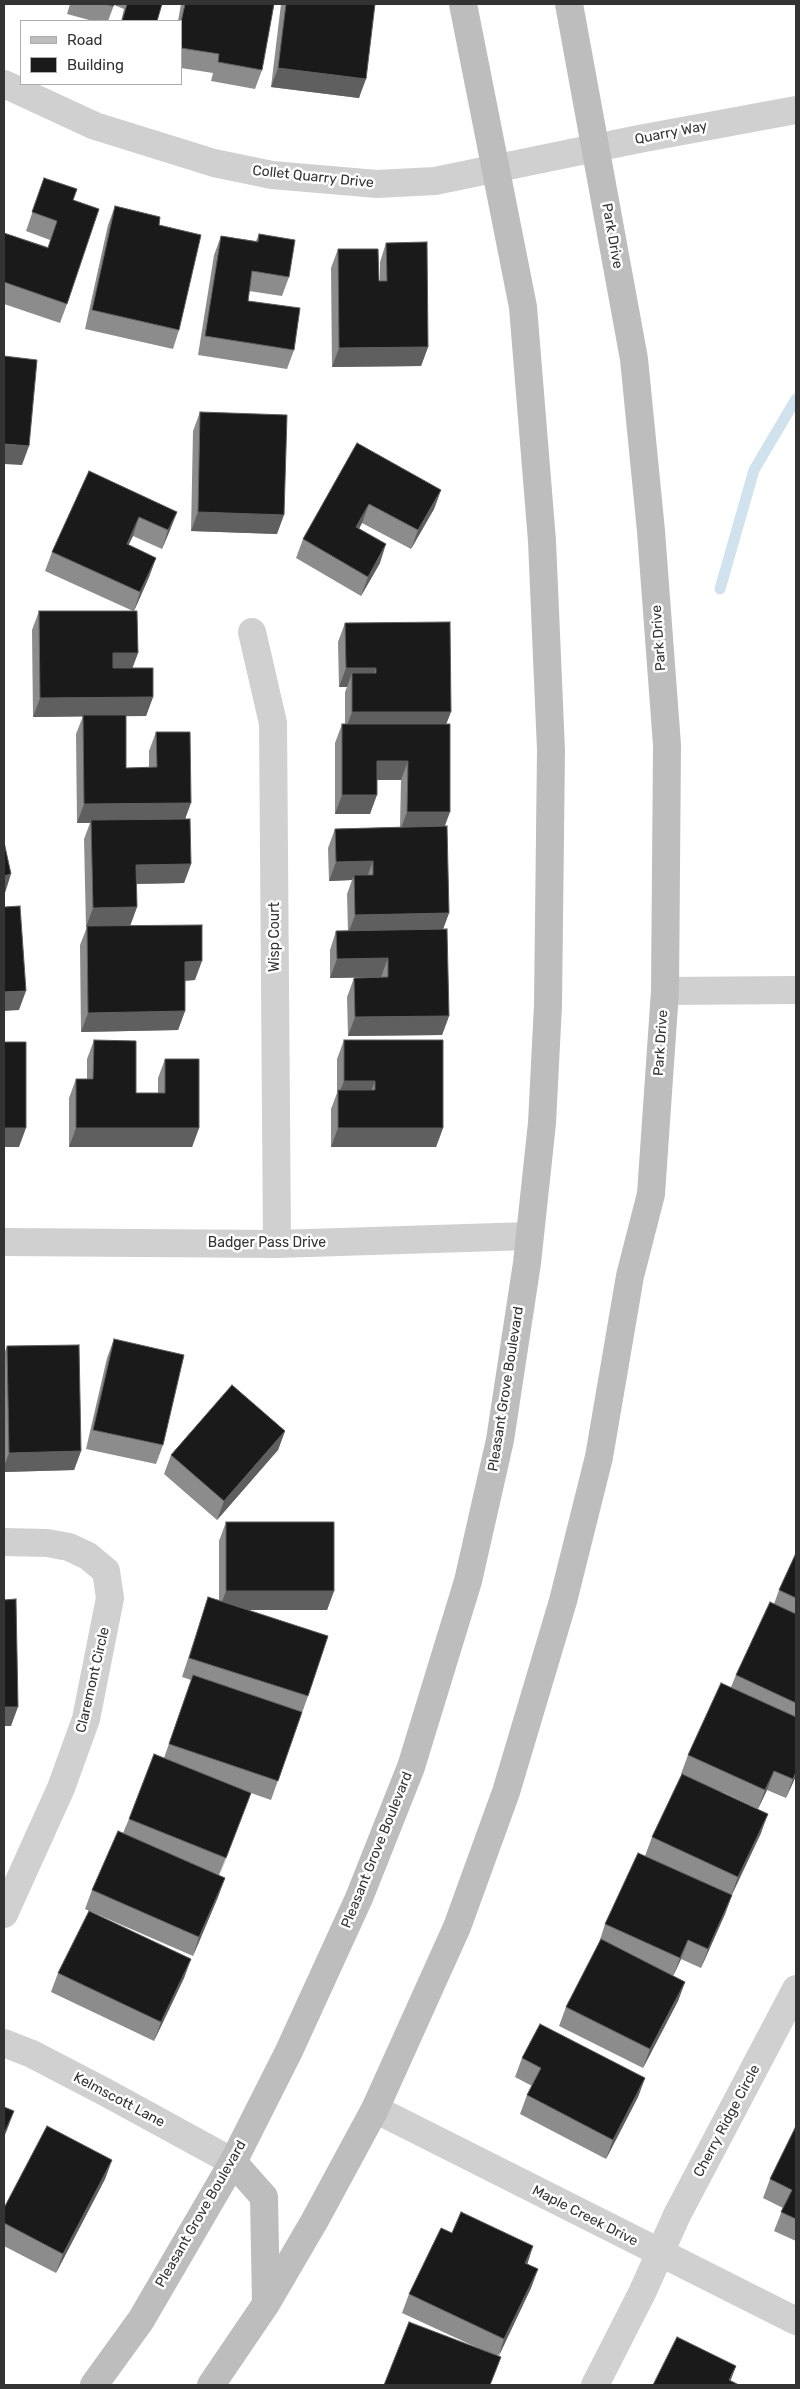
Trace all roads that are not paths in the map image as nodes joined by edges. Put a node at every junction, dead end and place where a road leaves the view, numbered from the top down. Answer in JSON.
{"nodes":[{"id":1,"x":463,"y":4,"type":"edge"},
{"id":2,"x":569,"y":4,"type":"edge"},
{"id":3,"x":4,"y":84,"type":"edge"},
{"id":4,"x":796,"y":110,"type":"edge"},
{"id":5,"x":596,"y":148,"type":"junction"},
{"id":6,"x":546,"y":158,"type":"joint"},
{"id":7,"x":496,"y":168,"type":"junction"},
{"id":8,"x":252,"y":632,"type":"dead end"},
{"id":9,"x":796,"y":990,"type":"edge"},
{"id":10,"x":664,"y":991,"type":"junction"},
{"id":11,"x":529,"y":1236,"type":"junction"},
{"id":12,"x":4,"y":1242,"type":"edge"},
{"id":13,"x":277,"y":1244,"type":"junction"},
{"id":14,"x":4,"y":1542,"type":"edge"},
{"id":15,"x":4,"y":1914,"type":"edge"},
{"id":16,"x":796,"y":1989,"type":"edge"},
{"id":17,"x":4,"y":2042,"type":"edge"},
{"id":18,"x":375,"y":2109,"type":"junction"},
{"id":19,"x":232,"y":2162,"type":"junction"},
{"id":20,"x":659,"y":2254,"type":"junction"},
{"id":21,"x":266,"y":2304,"type":"junction"},
{"id":22,"x":796,"y":2321,"type":"edge"},
{"id":23,"x":94,"y":2385,"type":"edge"},
{"id":24,"x":211,"y":2385,"type":"edge"},
{"id":25,"x":594,"y":2385,"type":"edge"}],
"edges":[{"from":1,"to":7,"type":"main road"},
{"from":2,"to":5,"type":"main road","name":"Park Drive"},
{"from":3,"to":7,"type":"street","name":"Collet Quarry Drive"},
{"from":4,"to":5,"type":"street","name":"Quarry Way"},
{"from":5,"to":6,"type":"street","name":"Quarry Way"},
{"from":5,"to":10,"type":"main road","name":"Park Drive"},
{"from":6,"to":7,"type":"street","name":"Collet Quarry Drive"},
{"from":7,"to":11,"type":"main road"},
{"from":8,"to":13,"type":"street","name":"Wisp Court"},
{"from":9,"to":10,"type":"street"},
{"from":10,"to":18,"type":"main road","name":"Park Drive"},
{"from":11,"to":13,"type":"street","name":"Badger Pass Drive"},
{"from":11,"to":19,"type":"main road","name":"Pleasant Grove Boulevard"},
{"from":12,"to":13,"type":"street","name":"Badger Pass Drive"},
{"from":14,"to":15,"type":"street","name":"Claremont Circle"},
{"from":16,"to":20,"type":"street","name":"Cherry Ridge Circle"},
{"from":17,"to":19,"type":"street","name":"Kelmscott Lane"},
{"from":18,"to":20,"type":"street","name":"Maple Creek Drive"},
{"from":18,"to":21,"type":"main road"},
{"from":19,"to":21,"type":"main road"},
{"from":19,"to":23,"type":"main road","name":"Pleasant Grove Boulevard"},
{"from":20,"to":22,"type":"street","name":"Maple Creek Drive"},
{"from":20,"to":25,"type":"street","name":"Cherry Ridge Circle"},
{"from":21,"to":24,"type":"main road"}]}
